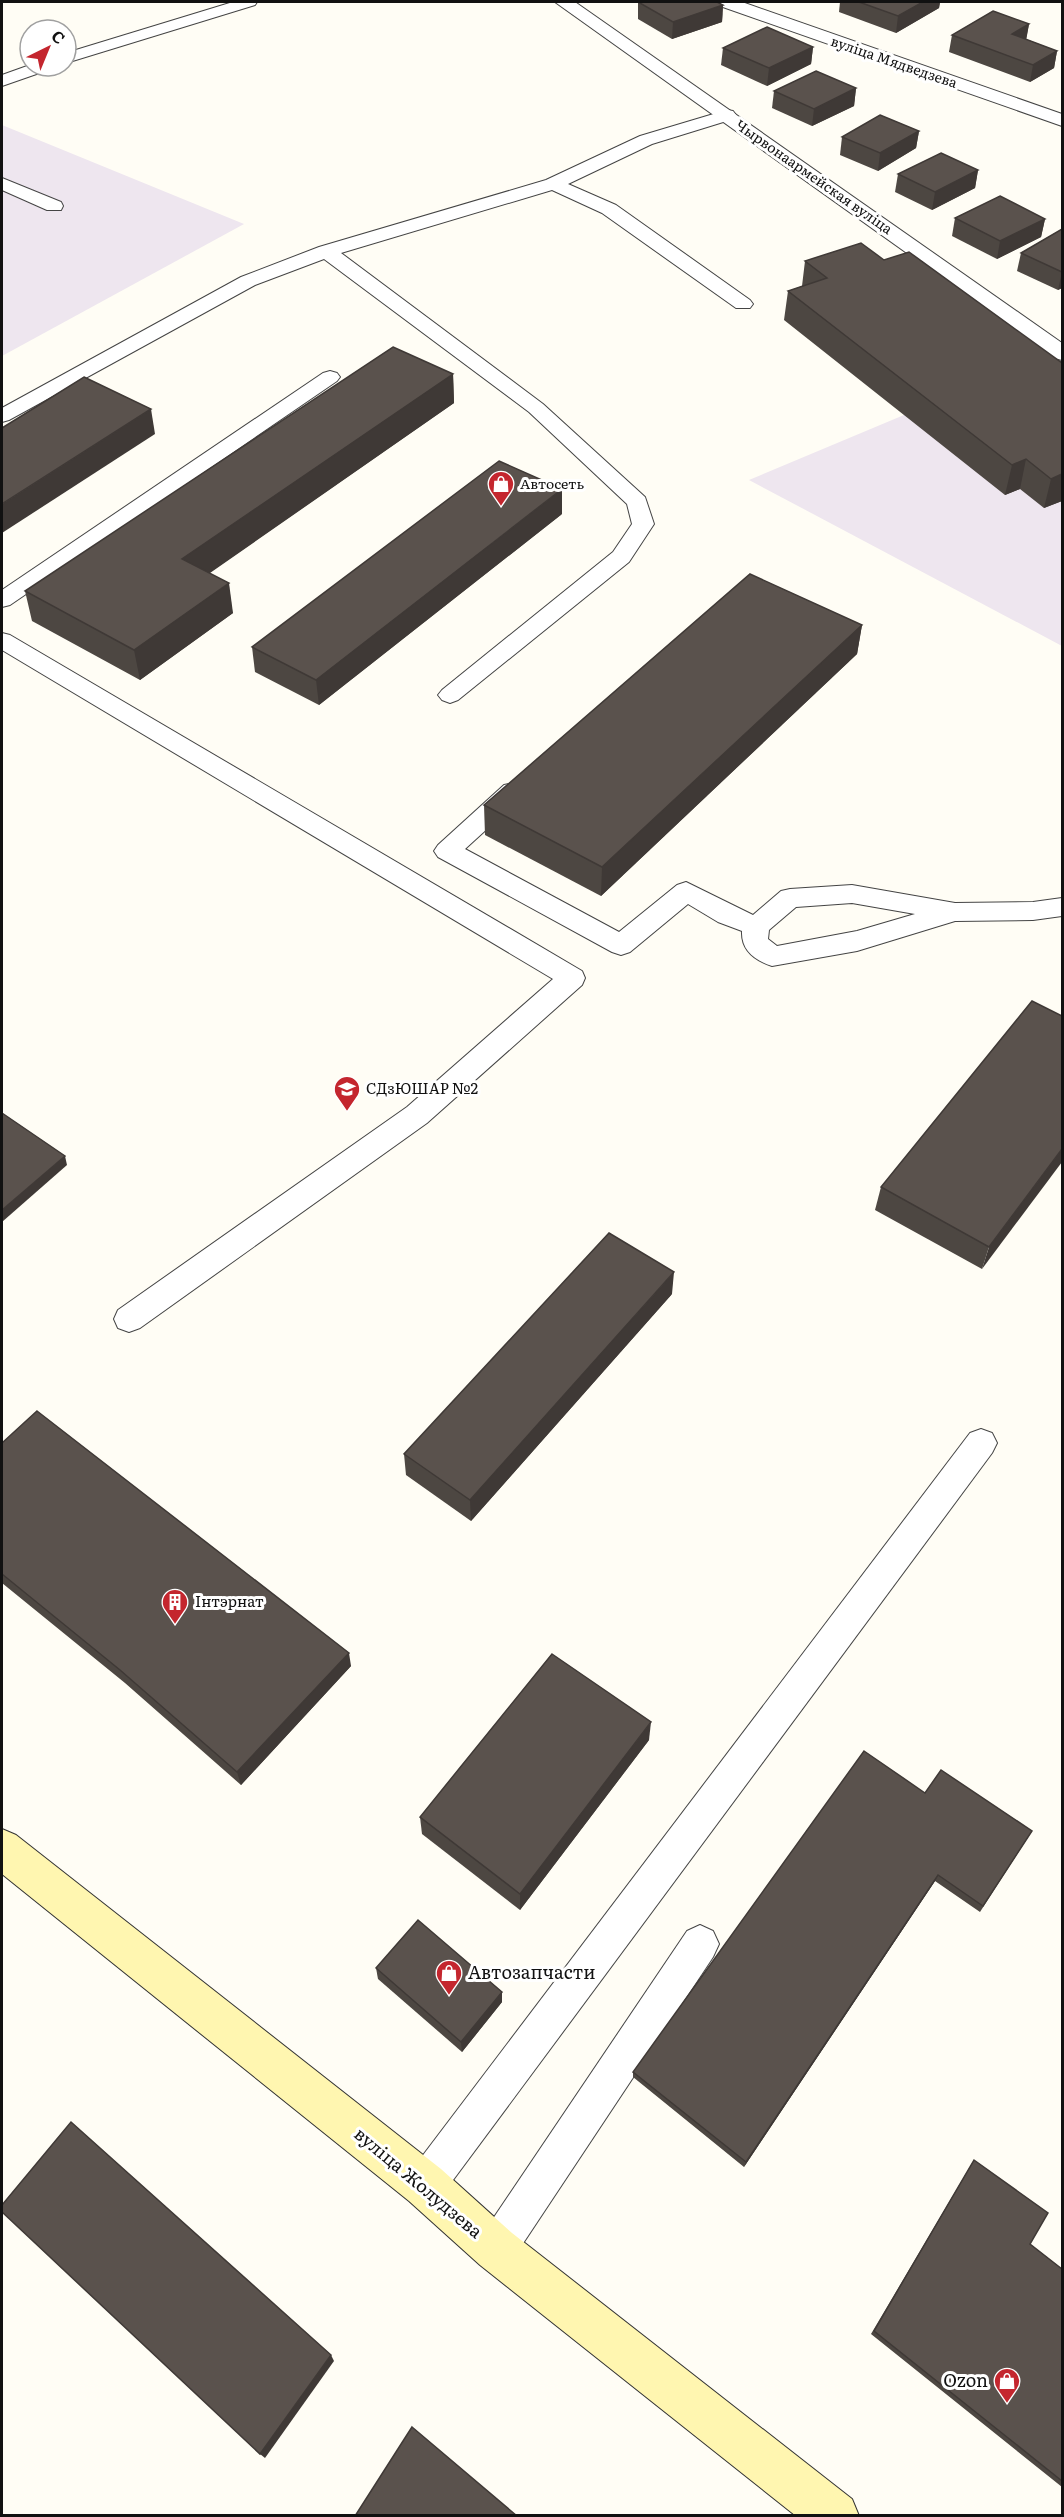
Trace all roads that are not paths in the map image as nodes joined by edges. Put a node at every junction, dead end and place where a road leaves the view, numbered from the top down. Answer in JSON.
{"nodes":[{"id":1,"x":249,"y":2,"type":"edge"},
{"id":2,"x":564,"y":2,"type":"edge"},
{"id":3,"x":726,"y":2,"type":"edge"},
{"id":4,"x":78,"y":54,"type":"edge"},
{"id":5,"x":18,"y":75,"type":"edge"},
{"id":6,"x":2,"y":81,"type":"edge"},
{"id":7,"x":727,"y":115,"type":"junction"},
{"id":8,"x":1062,"y":120,"type":"edge"},
{"id":9,"x":2,"y":184,"type":"edge"},
{"id":10,"x":553,"y":184,"type":"junction"},
{"id":11,"x":54,"y":206,"type":"dead end"},
{"id":12,"x":326,"y":251,"type":"junction"},
{"id":13,"x":743,"y":304,"type":"dead end"},
{"id":14,"x":1062,"y":353,"type":"edge"},
{"id":15,"x":330,"y":377,"type":"dead end"},
{"id":16,"x":2,"y":416,"type":"edge"},
{"id":17,"x":2,"y":600,"type":"edge"},
{"id":18,"x":2,"y":640,"type":"edge"},
{"id":19,"x":450,"y":695,"type":"dead end"},
{"id":20,"x":527,"y":779,"type":"edge"},
{"id":21,"x":1062,"y":907,"type":"edge"},
{"id":22,"x":955,"y":912,"type":"junction"},
{"id":23,"x":756,"y":926,"type":"junction"},
{"id":24,"x":129,"y":1319,"type":"dead end"},
{"id":25,"x":981,"y":1443,"type":"dead end"},
{"id":26,"x":2,"y":1849,"type":"edge"},
{"id":27,"x":700,"y":1944,"type":"dead end"},
{"id":28,"x":425,"y":2186,"type":"junction"},
{"id":29,"x":496,"y":2249,"type":"junction"},
{"id":30,"x":834,"y":2516,"type":"edge"}],
"edges":[{"from":1,"to":4,"type":"lane"},
{"from":2,"to":7,"type":"street","name":"Чырвонаармейская вуліца"},
{"from":3,"to":8,"type":"street","name":"вуліца Мядведзева"},
{"from":5,"to":6,"type":"lane"},
{"from":7,"to":10,"type":"lane"},
{"from":7,"to":14,"type":"street","name":"Чырвонаармейская вуліца"},
{"from":9,"to":11,"type":"lane"},
{"from":10,"to":12,"type":"lane"},
{"from":10,"to":13,"type":"lane"},
{"from":12,"to":16,"type":"lane"},
{"from":12,"to":19,"type":"lane"},
{"from":15,"to":17,"type":"lane"},
{"from":18,"to":24,"type":"lane"},
{"from":20,"to":23,"type":"lane"},
{"from":21,"to":22,"type":"lane"},
{"from":22,"to":23,"type":"lane"},
{"from":22,"to":23,"type":"lane"},
{"from":25,"to":28,"type":"lane"},
{"from":26,"to":28,"type":"main road","name":"вуліца Жолудзева"},
{"from":27,"to":29,"type":"lane"},
{"from":28,"to":29,"type":"main road","name":"вуліца Жолудзева"},
{"from":29,"to":30,"type":"main road","name":"вуліца Жолудзева"}]}
